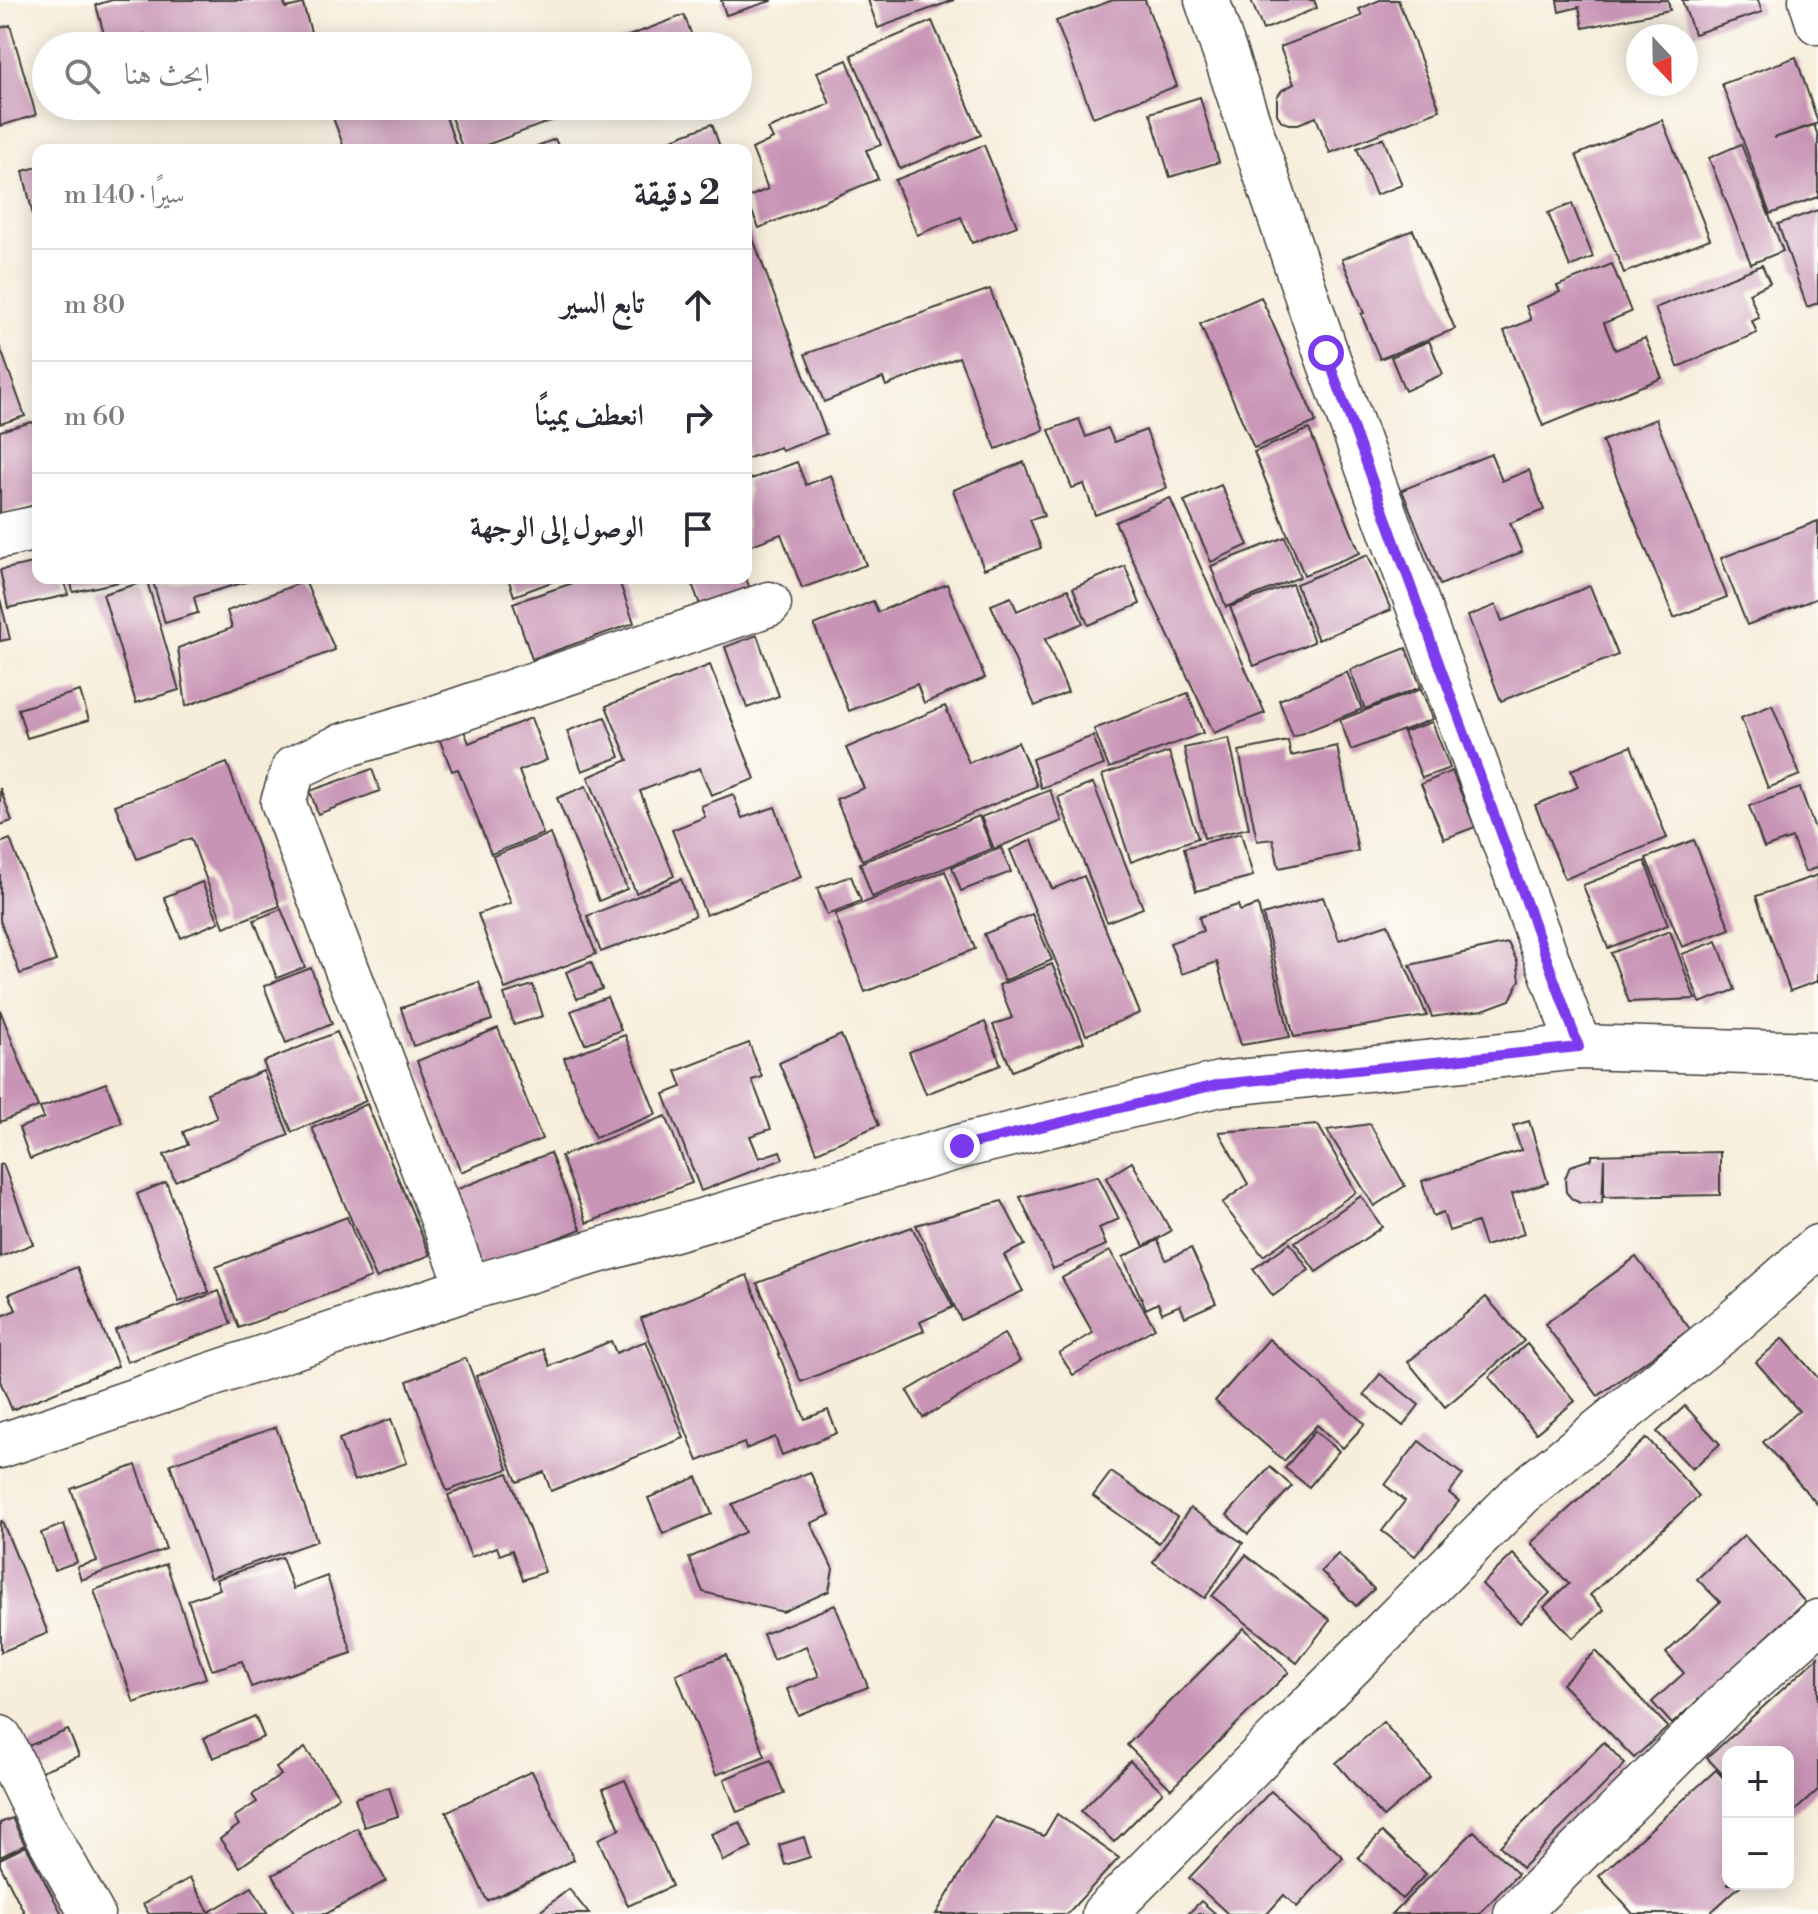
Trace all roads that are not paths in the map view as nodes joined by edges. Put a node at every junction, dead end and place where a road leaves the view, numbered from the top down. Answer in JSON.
{"nodes":[{"id":1,"x":1207,"y":0,"type":"edge"},
{"id":2,"x":1811,"y":0,"type":"edge"},
{"id":3,"x":1818,"y":22,"type":"edge"},
{"id":4,"x":32,"y":529,"type":"edge"},
{"id":5,"x":0,"y":536,"type":"edge"},
{"id":6,"x":769,"y":604,"type":"dead end"},
{"id":7,"x":1579,"y":1047,"type":"junction"},
{"id":8,"x":1818,"y":1054,"type":"edge"},
{"id":9,"x":1818,"y":1247,"type":"edge"},
{"id":10,"x":469,"y":1288,"type":"junction"},
{"id":11,"x":0,"y":1446,"type":"edge"},
{"id":12,"x":1818,"y":1622,"type":"edge"},
{"id":13,"x":0,"y":1738,"type":"edge"},
{"id":14,"x":92,"y":1914,"type":"edge"},
{"id":15,"x":1104,"y":1914,"type":"edge"},
{"id":16,"x":1516,"y":1914,"type":"edge"}],
"edges":[{"from":1,"to":7,"type":"street"},
{"from":2,"to":3,"type":"street"},
{"from":4,"to":5,"type":"street"},
{"from":6,"to":10,"type":"street"},
{"from":7,"to":8,"type":"street"},
{"from":7,"to":10,"type":"street"},
{"from":9,"to":15,"type":"street"},
{"from":10,"to":11,"type":"street"},
{"from":12,"to":16,"type":"street"},
{"from":13,"to":14,"type":"street"}]}
